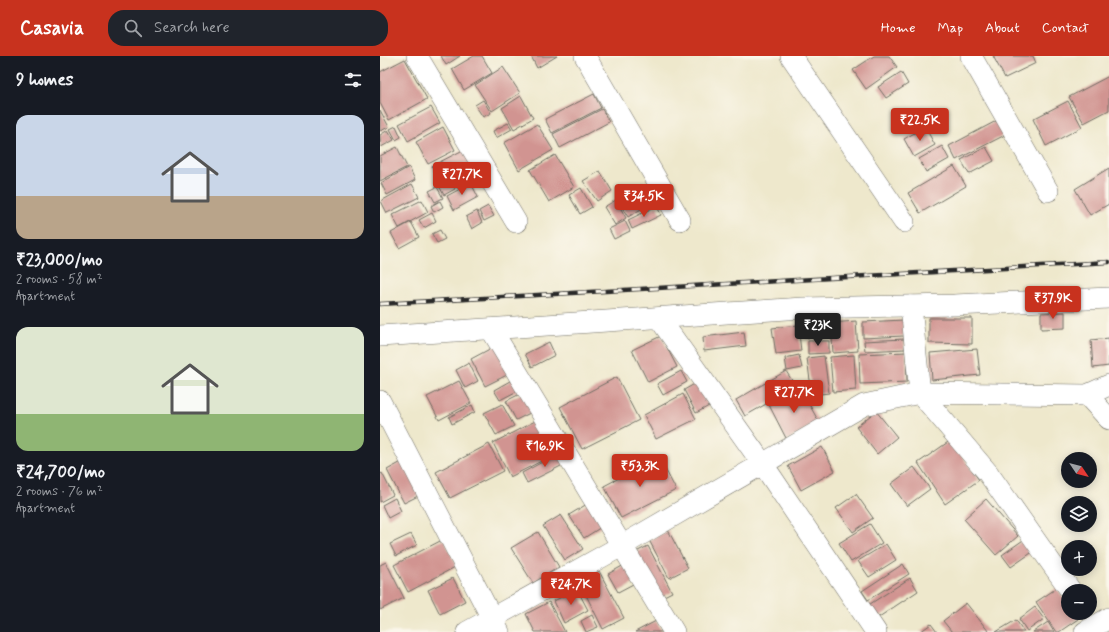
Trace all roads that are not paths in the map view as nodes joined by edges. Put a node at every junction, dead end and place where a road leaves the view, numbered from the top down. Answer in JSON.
{"nodes":[{"id":1,"x":417,"y":56,"type":"edge"},
{"id":2,"x":585,"y":56,"type":"edge"},
{"id":3,"x":791,"y":56,"type":"edge"},
{"id":4,"x":971,"y":56,"type":"edge"},
{"id":5,"x":1048,"y":191,"type":"dead end"},
{"id":6,"x":680,"y":220,"type":"dead end"},
{"id":7,"x":516,"y":222,"type":"dead end"},
{"id":8,"x":904,"y":222,"type":"dead end"},
{"id":9,"x":1109,"y":298,"type":"edge"},
{"id":10,"x":911,"y":306,"type":"junction"},
{"id":11,"x":659,"y":318,"type":"junction"},
{"id":12,"x":491,"y":329,"type":"junction"},
{"id":13,"x":380,"y":336,"type":"edge"},
{"id":14,"x":1109,"y":385,"type":"edge"},
{"id":15,"x":920,"y":392,"type":"junction"},
{"id":16,"x":1087,"y":395,"type":"junction"},
{"id":17,"x":382,"y":409,"type":"edge"},
{"id":18,"x":1109,"y":419,"type":"edge"},
{"id":19,"x":762,"y":463,"type":"junction"},
{"id":20,"x":623,"y":545,"type":"junction"},
{"id":21,"x":1065,"y":584,"type":"edge"},
{"id":22,"x":496,"y":625,"type":"edge"},
{"id":23,"x":467,"y":632,"type":"edge"},
{"id":24,"x":674,"y":632,"type":"edge"},
{"id":25,"x":876,"y":632,"type":"edge"}],
"edges":[{"from":1,"to":7,"type":"street"},
{"from":2,"to":6,"type":"street"},
{"from":3,"to":8,"type":"street"},
{"from":4,"to":5,"type":"street"},
{"from":9,"to":10,"type":"street"},
{"from":10,"to":11,"type":"street"},
{"from":10,"to":15,"type":"street"},
{"from":11,"to":12,"type":"street"},
{"from":11,"to":19,"type":"street"},
{"from":12,"to":13,"type":"street"},
{"from":12,"to":20,"type":"street"},
{"from":14,"to":16,"type":"street"},
{"from":15,"to":16,"type":"street"},
{"from":15,"to":19,"type":"street"},
{"from":15,"to":21,"type":"street"},
{"from":16,"to":18,"type":"street"},
{"from":17,"to":22,"type":"street"},
{"from":19,"to":20,"type":"street"},
{"from":19,"to":25,"type":"street"},
{"from":20,"to":22,"type":"street"},
{"from":20,"to":24,"type":"street"},
{"from":22,"to":23,"type":"street"}]}
